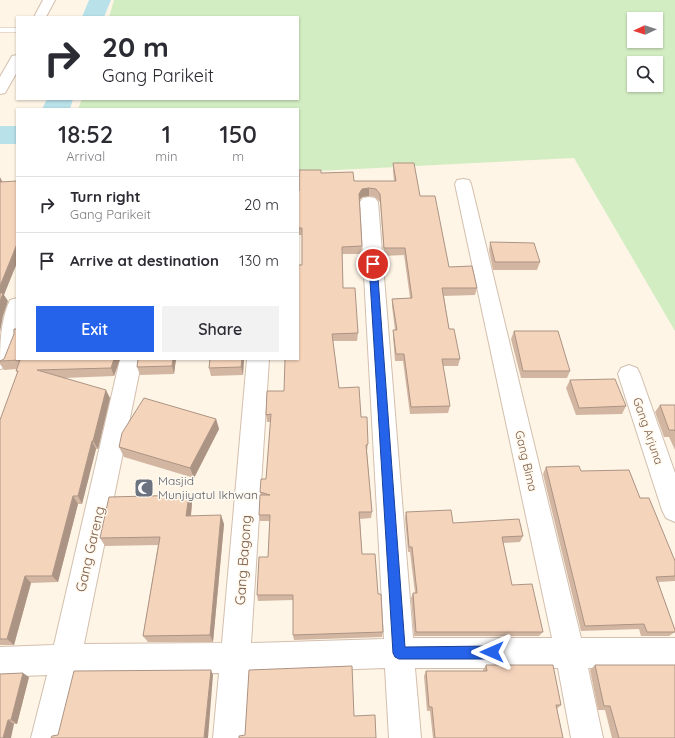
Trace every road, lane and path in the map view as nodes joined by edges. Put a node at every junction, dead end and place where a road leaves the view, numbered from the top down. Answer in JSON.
{"nodes":[{"id":1,"x":49,"y":0,"type":"edge"},
{"id":2,"x":41,"y":16,"type":"edge"},
{"id":3,"x":0,"y":30,"type":"edge"},
{"id":4,"x":16,"y":30,"type":"edge"},
{"id":5,"x":16,"y":61,"type":"edge"},
{"id":6,"x":0,"y":90,"type":"edge"},
{"id":7,"x":463,"y":184,"type":"dead end"},
{"id":8,"x":369,"y":202,"type":"dead end"},
{"id":9,"x":16,"y":309,"type":"edge"},
{"id":10,"x":131,"y":360,"type":"edge"},
{"id":11,"x":258,"y":360,"type":"edge"},
{"id":12,"x":0,"y":361,"type":"edge"},
{"id":13,"x":629,"y":374,"type":"dead end"},
{"id":14,"x":675,"y":510,"type":"edge"},
{"id":15,"x":570,"y":652,"type":"junction"},
{"id":16,"x":399,"y":653,"type":"junction"},
{"id":17,"x":675,"y":653,"type":"edge"},
{"id":18,"x":236,"y":658,"type":"junction"},
{"id":19,"x":66,"y":659,"type":"junction"},
{"id":20,"x":0,"y":662,"type":"edge"},
{"id":21,"x":47,"y":738,"type":"edge"},
{"id":22,"x":229,"y":738,"type":"edge"},
{"id":23,"x":405,"y":738,"type":"edge"},
{"id":24,"x":587,"y":738,"type":"edge"}],
"edges":[{"from":1,"to":2,"type":"street"},
{"from":3,"to":4,"type":"lane"},
{"from":5,"to":6,"type":"street"},
{"from":7,"to":15,"type":"street","name":"Gang Bima"},
{"from":8,"to":16,"type":"street"},
{"from":9,"to":12,"type":"street"},
{"from":10,"to":19,"type":"street","name":"Gang Gareng"},
{"from":11,"to":18,"type":"street","name":"Gang Bagong"},
{"from":13,"to":14,"type":"street","name":"Gang Arjuna"},
{"from":15,"to":16,"type":"street"},
{"from":15,"to":17,"type":"street"},
{"from":15,"to":24,"type":"street","name":"Gang Bima"},
{"from":16,"to":18,"type":"street"},
{"from":16,"to":23,"type":"street"},
{"from":18,"to":19,"type":"street"},
{"from":18,"to":22,"type":"street","name":"Gang Bagong"},
{"from":19,"to":20,"type":"street"},
{"from":19,"to":21,"type":"street","name":"Gang Gareng"}]}
